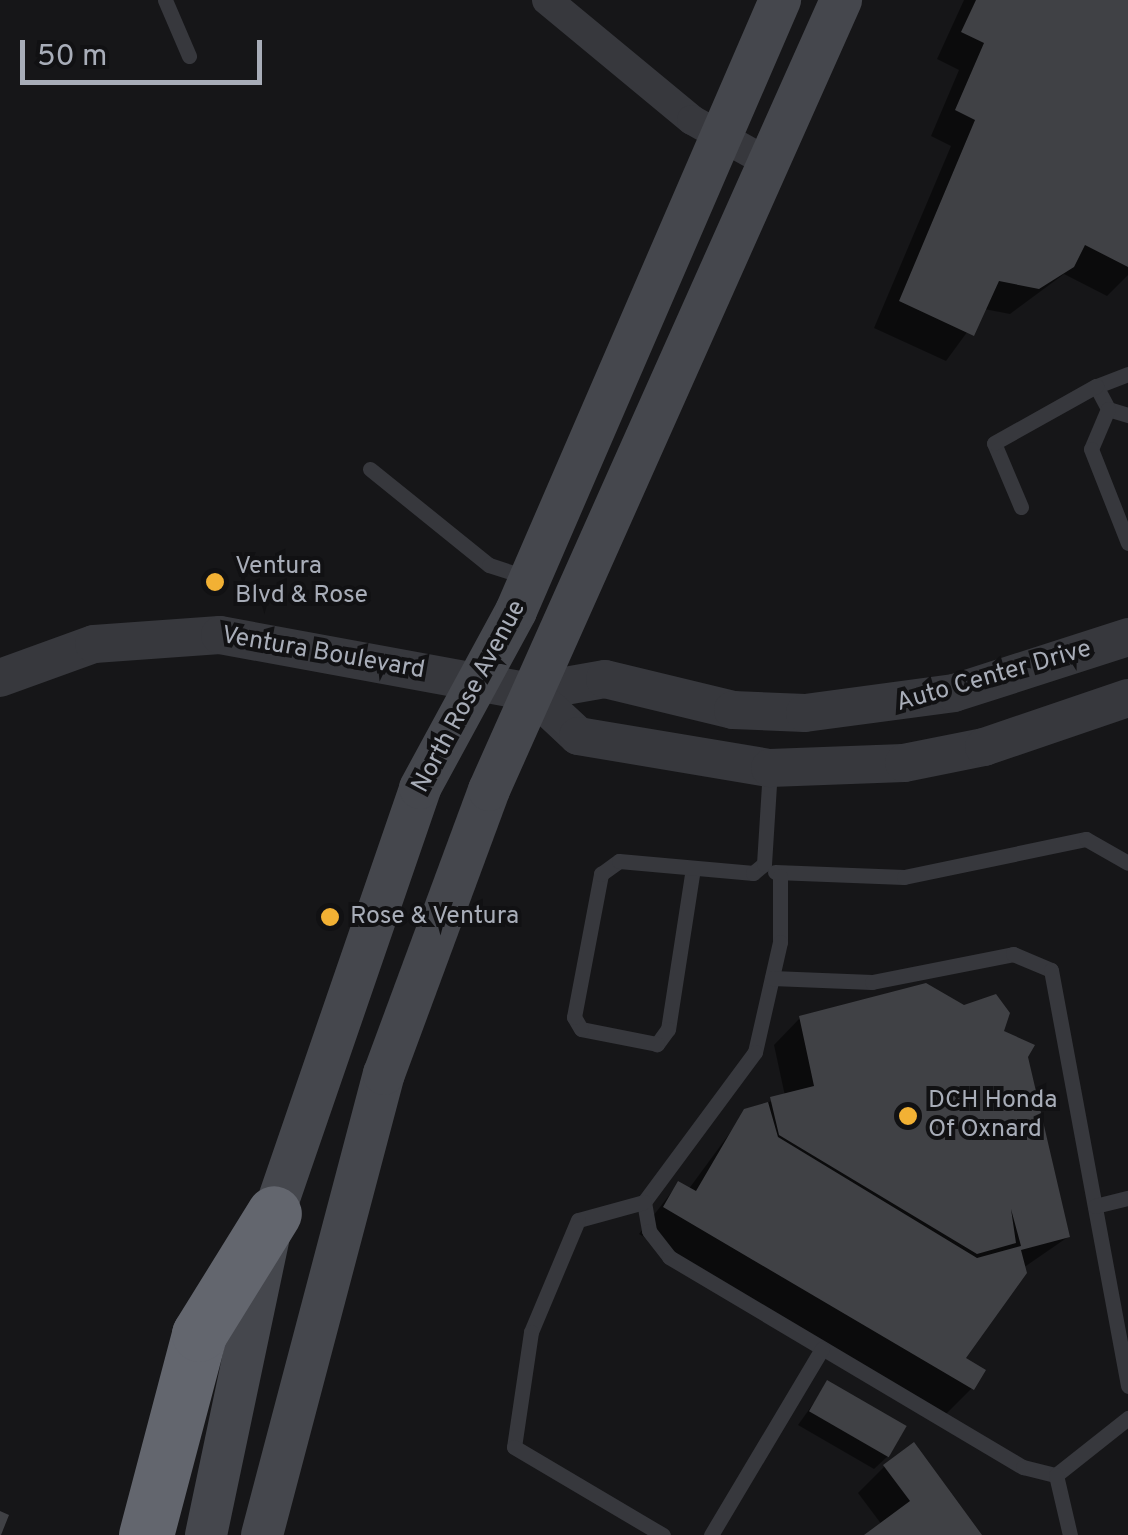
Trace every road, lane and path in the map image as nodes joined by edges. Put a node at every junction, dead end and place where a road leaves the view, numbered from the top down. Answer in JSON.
{"nodes":[{"id":1,"x":165,"y":0,"type":"edge"},
{"id":2,"x":547,"y":0,"type":"edge"},
{"id":3,"x":780,"y":0,"type":"edge"},
{"id":4,"x":841,"y":0,"type":"edge"},
{"id":5,"x":189,"y":56,"type":"dead end"},
{"id":6,"x":721,"y":136,"type":"junction"},
{"id":7,"x":769,"y":163,"type":"junction"},
{"id":8,"x":1128,"y":374,"type":"edge"},
{"id":9,"x":1096,"y":386,"type":"junction"},
{"id":10,"x":1108,"y":409,"type":"junction"},
{"id":11,"x":1128,"y":415,"type":"edge"},
{"id":12,"x":370,"y":469,"type":"dead end"},
{"id":13,"x":1020,"y":507,"type":"dead end"},
{"id":14,"x":1128,"y":543,"type":"edge"},
{"id":15,"x":531,"y":579,"type":"junction"},
{"id":16,"x":1128,"y":637,"type":"edge"},
{"id":17,"x":0,"y":678,"type":"edge"},
{"id":18,"x":479,"y":682,"type":"junction"},
{"id":19,"x":531,"y":692,"type":"junction"},
{"id":20,"x":1128,"y":698,"type":"edge"},
{"id":21,"x":770,"y":768,"type":"junction"},
{"id":22,"x":1128,"y":862,"type":"edge"},
{"id":23,"x":764,"y":864,"type":"junction"},
{"id":24,"x":693,"y":868,"type":"junction"},
{"id":25,"x":780,"y":876,"type":"junction"},
{"id":26,"x":772,"y":978,"type":"junction"},
{"id":27,"x":1128,"y":1198,"type":"edge"},
{"id":28,"x":644,"y":1202,"type":"junction"},
{"id":29,"x":1096,"y":1206,"type":"junction"},
{"id":30,"x":274,"y":1213,"type":"junction"},
{"id":31,"x":822,"y":1349,"type":"junction"},
{"id":32,"x":1128,"y":1386,"type":"edge"},
{"id":33,"x":1128,"y":1418,"type":"edge"},
{"id":34,"x":1056,"y":1475,"type":"junction"},
{"id":35,"x":146,"y":1535,"type":"edge"},
{"id":36,"x":206,"y":1535,"type":"edge"},
{"id":37,"x":262,"y":1535,"type":"edge"},
{"id":38,"x":662,"y":1535,"type":"edge"},
{"id":39,"x":711,"y":1535,"type":"edge"},
{"id":40,"x":1070,"y":1535,"type":"edge"}],
"edges":[{"from":1,"to":5,"type":"lane"},
{"from":2,"to":6,"type":"street"},
{"from":3,"to":6,"type":"main road","name":"North Rose Avenue"},
{"from":4,"to":7,"type":"main road","name":"North Rose Avenue"},
{"from":6,"to":7,"type":"street"},
{"from":6,"to":15,"type":"main road","name":"North Rose Avenue"},
{"from":7,"to":19,"type":"main road","name":"North Rose Avenue"},
{"from":8,"to":9,"type":"lane"},
{"from":9,"to":10,"type":"lane"},
{"from":9,"to":13,"type":"lane"},
{"from":10,"to":11,"type":"lane"},
{"from":10,"to":14,"type":"lane"},
{"from":12,"to":15,"type":"lane"},
{"from":15,"to":18,"type":"main road","name":"North Rose Avenue"},
{"from":16,"to":19,"type":"street","name":"Auto Center Drive"},
{"from":17,"to":18,"type":"street","name":"Ventura Boulevard"},
{"from":18,"to":19,"type":"street","name":"Ventura Boulevard"},
{"from":18,"to":30,"type":"main road","name":"North Rose Avenue"},
{"from":19,"to":21,"type":"street"},
{"from":19,"to":37,"type":"main road","name":"North Rose Avenue"},
{"from":20,"to":21,"type":"street"},
{"from":21,"to":23,"type":"lane"},
{"from":22,"to":25,"type":"lane"},
{"from":23,"to":24,"type":"lane"},
{"from":23,"to":25,"type":"lane"},
{"from":24,"to":24,"type":"lane"},
{"from":25,"to":26,"type":"lane"},
{"from":26,"to":28,"type":"lane"},
{"from":26,"to":29,"type":"lane"},
{"from":27,"to":29,"type":"lane"},
{"from":28,"to":31,"type":"lane"},
{"from":28,"to":38,"type":"lane"},
{"from":29,"to":32,"type":"lane"},
{"from":30,"to":35,"type":"highway"},
{"from":30,"to":36,"type":"main road","name":"North Rose Avenue"},
{"from":31,"to":34,"type":"lane"},
{"from":31,"to":39,"type":"lane"},
{"from":33,"to":34,"type":"lane"},
{"from":34,"to":40,"type":"lane"}]}
